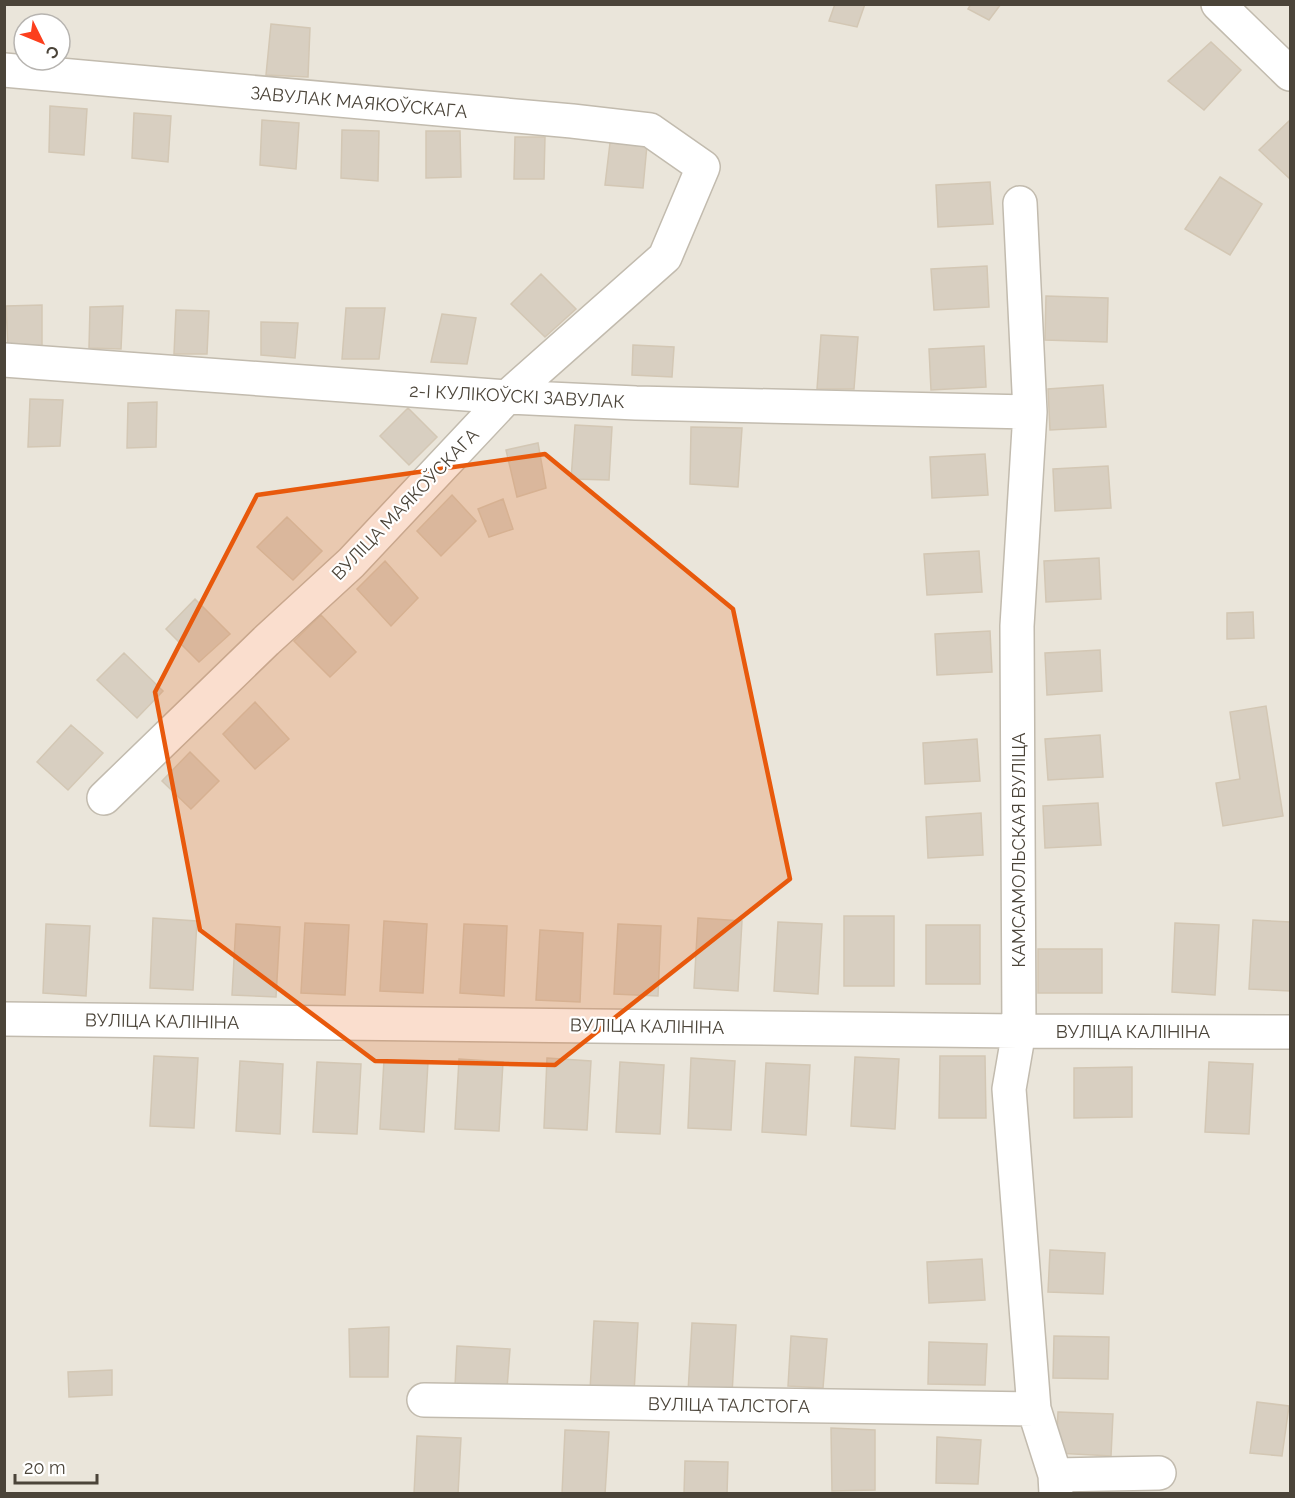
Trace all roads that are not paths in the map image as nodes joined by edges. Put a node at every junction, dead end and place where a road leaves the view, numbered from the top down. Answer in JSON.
{"nodes":[{"id":1,"x":1218,"y":4,"type":"edge"},
{"id":2,"x":4,"y":70,"type":"edge"},
{"id":3,"x":1290,"y":74,"type":"edge"},
{"id":4,"x":703,"y":167,"type":"joint"},
{"id":5,"x":1020,"y":203,"type":"dead end"},
{"id":6,"x":4,"y":360,"type":"edge"},
{"id":7,"x":507,"y":397,"type":"junction"},
{"id":8,"x":1030,"y":412,"type":"junction"},
{"id":9,"x":104,"y":798,"type":"dead end"},
{"id":10,"x":4,"y":1019,"type":"edge"},
{"id":11,"x":1019,"y":1031,"type":"junction"},
{"id":12,"x":1290,"y":1032,"type":"edge"},
{"id":13,"x":424,"y":1400,"type":"dead end"},
{"id":14,"x":1034,"y":1409,"type":"junction"},
{"id":15,"x":1159,"y":1473,"type":"dead end"},
{"id":16,"x":1055,"y":1484,"type":"edge"}],
"edges":[{"from":1,"to":3,"type":"street"},
{"from":2,"to":4,"type":"street","name":"ЗАВУЛАК МАЯКОЎСКАГА"},
{"from":4,"to":7,"type":"street","name":"ВУЛІЦА МАЯКОЎСКАГА"},
{"from":5,"to":8,"type":"street","name":"КАМСАМОЛЬСКАЯ ВУЛІЦА"},
{"from":6,"to":7,"type":"street","name":"2-І КУЛІКОЎСКІ ЗАВУЛАК"},
{"from":7,"to":8,"type":"street","name":"2-І КУЛІКОЎСКІ ЗАВУЛАК"},
{"from":7,"to":9,"type":"street","name":"ВУЛІЦА МАЯКОЎСКАГА"},
{"from":8,"to":11,"type":"street","name":"КАМСАМОЛЬСКАЯ ВУЛІЦА"},
{"from":10,"to":11,"type":"street","name":"ВУЛІЦА КАЛІНІНА"},
{"from":11,"to":12,"type":"street","name":"ВУЛІЦА КАЛІНІНА"},
{"from":11,"to":14,"type":"street","name":"КАМСАМОЛЬСКАЯ ВУЛІЦА"},
{"from":13,"to":14,"type":"street","name":"ВУЛІЦА ТАЛСТОГА"},
{"from":14,"to":16,"type":"street","name":"КАМСАМОЛЬСКАЯ ВУЛІЦА"},
{"from":15,"to":16,"type":"street"}]}
